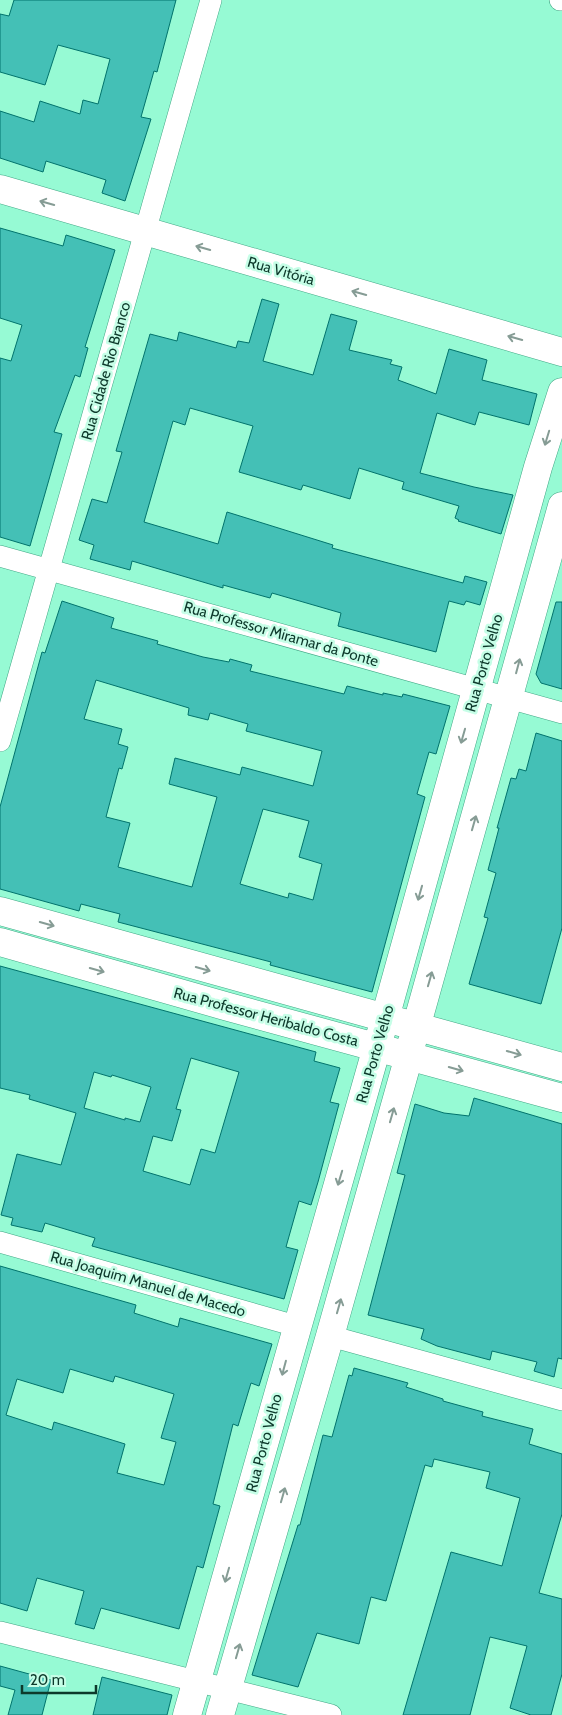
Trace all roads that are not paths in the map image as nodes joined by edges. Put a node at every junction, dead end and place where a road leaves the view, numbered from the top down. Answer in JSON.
{"nodes":[{"id":1,"x":211,"y":0,"type":"edge"},
{"id":2,"x":0,"y":189,"type":"edge"},
{"id":3,"x":145,"y":232,"type":"junction"},
{"id":4,"x":562,"y":352,"type":"edge"},
{"id":5,"x":562,"y":392,"type":"edge"},
{"id":6,"x":550,"y":470,"type":"edge"},
{"id":7,"x":562,"y":506,"type":"edge"},
{"id":8,"x":0,"y":556,"type":"edge"},
{"id":9,"x":49,"y":569,"type":"junction"},
{"id":10,"x":504,"y":592,"type":"junction"},
{"id":11,"x":536,"y":599,"type":"junction"},
{"id":12,"x":476,"y":689,"type":"junction"},
{"id":13,"x":509,"y":698,"type":"junction"},
{"id":14,"x":562,"y":713,"type":"edge"},
{"id":15,"x":0,"y":741,"type":"edge"},
{"id":16,"x":0,"y":911,"type":"edge"},
{"id":17,"x":0,"y":942,"type":"edge"},
{"id":18,"x":386,"y":1017,"type":"junction"},
{"id":19,"x":417,"y":1026,"type":"junction"},
{"id":20,"x":377,"y":1047,"type":"junction"},
{"id":21,"x":409,"y":1056,"type":"junction"},
{"id":22,"x":562,"y":1067,"type":"edge"},
{"id":23,"x":562,"y":1098,"type":"edge"},
{"id":24,"x":350,"y":1144,"type":"junction"},
{"id":25,"x":382,"y":1153,"type":"junction"},
{"id":26,"x":0,"y":1242,"type":"edge"},
{"id":27,"x":296,"y":1326,"type":"junction"},
{"id":28,"x":330,"y":1336,"type":"junction"},
{"id":29,"x":562,"y":1400,"type":"edge"},
{"id":30,"x":238,"y":1537,"type":"junction"},
{"id":31,"x":268,"y":1546,"type":"junction"},
{"id":32,"x":0,"y":1632,"type":"edge"},
{"id":33,"x":197,"y":1680,"type":"junction"},
{"id":34,"x":227,"y":1689,"type":"junction"},
{"id":35,"x":187,"y":1715,"type":"edge"},
{"id":36,"x":220,"y":1715,"type":"edge"},
{"id":37,"x":330,"y":1715,"type":"edge"}],
"edges":[{"from":1,"to":3,"type":"street","name":"Rua Cidade Rio Branco"},
{"from":3,"to":2,"type":"main road","name":"Rua Vitória","one_way":true},
{"from":4,"to":3,"type":"main road","name":"Rua Vitória","one_way":true},
{"from":3,"to":9,"type":"street","name":"Rua Cidade Rio Branco"},
{"from":5,"to":6,"type":"main road","name":"Rua Porto Velho","one_way":true},
{"from":6,"to":10,"type":"main road","name":"Rua Porto Velho"},
{"from":7,"to":11,"type":"main road"},
{"from":8,"to":9,"type":"street","name":"Rua Professor Miramar da Ponte"},
{"from":9,"to":12,"type":"street","name":"Rua Professor Miramar da Ponte"},
{"from":9,"to":15,"type":"street","name":"Rua Cidade Rio Branco"},
{"from":10,"to":11,"type":"main road"},
{"from":10,"to":12,"type":"main road","name":"Rua Porto Velho"},
{"from":13,"to":11,"type":"main road","one_way":true},
{"from":12,"to":13,"type":"street","name":"Rua Professor Miramar da Ponte"},
{"from":12,"to":18,"type":"main road","name":"Rua Porto Velho","one_way":true},
{"from":13,"to":14,"type":"street","name":"Rua Professor Miramar da Ponte"},
{"from":19,"to":13,"type":"main road","one_way":true},
{"from":16,"to":18,"type":"main road","name":"Rua Professor Heribaldo Costa","one_way":true},
{"from":17,"to":20,"type":"main road","name":"Rua Professor Heribaldo Costa","one_way":true},
{"from":18,"to":19,"type":"main road","name":"Rua Professor Heribaldo Costa"},
{"from":18,"to":20,"type":"main road","name":"Rua Porto Velho"},
{"from":19,"to":21,"type":"main road"},
{"from":19,"to":22,"type":"main road","name":"Rua Professor Heribaldo Costa","one_way":true},
{"from":20,"to":21,"type":"main road","name":"Rua Professor Heribaldo Costa"},
{"from":20,"to":24,"type":"main road","name":"Rua Porto Velho"},
{"from":21,"to":23,"type":"main road","name":"Rua Professor Heribaldo Costa","one_way":true},
{"from":25,"to":21,"type":"main road","one_way":true},
{"from":24,"to":25,"type":"main road"},
{"from":24,"to":27,"type":"main road","name":"Rua Porto Velho","one_way":true},
{"from":28,"to":25,"type":"main road","one_way":true},
{"from":26,"to":27,"type":"street","name":"Rua Joaquim Manuel de Macedo"},
{"from":27,"to":30,"type":"main road","name":"Rua Porto Velho","one_way":true},
{"from":28,"to":29,"type":"street"},
{"from":31,"to":28,"type":"main road","one_way":true},
{"from":30,"to":31,"type":"main road"},
{"from":30,"to":33,"type":"main road","name":"Rua Porto Velho","one_way":true},
{"from":34,"to":31,"type":"main road","one_way":true},
{"from":32,"to":33,"type":"street"},
{"from":33,"to":34,"type":"street"},
{"from":33,"to":35,"type":"main road","name":"Rua Porto Velho"},
{"from":34,"to":36,"type":"main road"},
{"from":34,"to":37,"type":"street"}]}
